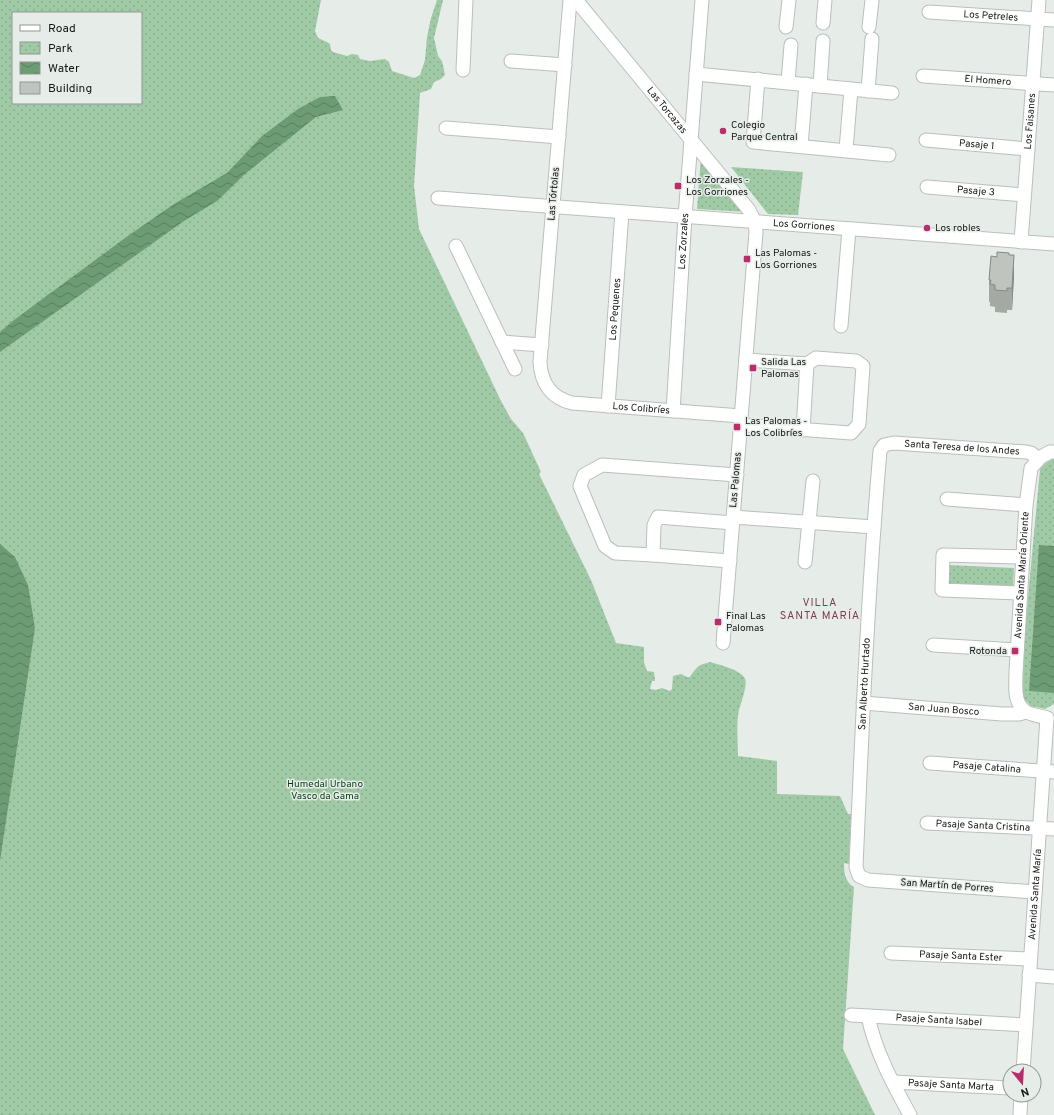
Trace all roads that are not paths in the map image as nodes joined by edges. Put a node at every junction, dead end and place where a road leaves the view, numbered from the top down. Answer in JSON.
{"nodes":[{"id":1,"x":466,"y":0,"type":"edge"},
{"id":2,"x":570,"y":0,"type":"edge"},
{"id":3,"x":576,"y":0,"type":"edge"},
{"id":4,"x":702,"y":0,"type":"edge"},
{"id":5,"x":789,"y":0,"type":"edge"},
{"id":6,"x":825,"y":0,"type":"edge"},
{"id":7,"x":872,"y":0,"type":"edge"},
{"id":8,"x":1040,"y":0,"type":"edge"},
{"id":9,"x":928,"y":12,"type":"dead end"},
{"id":10,"x":1038,"y":18,"type":"junction"},
{"id":11,"x":1054,"y":20,"type":"edge"},
{"id":12,"x":823,"y":22,"type":"dead end"},
{"id":13,"x":786,"y":27,"type":"dead end"},
{"id":14,"x":823,"y":41,"type":"dead end"},
{"id":15,"x":791,"y":45,"type":"dead end"},
{"id":16,"x":511,"y":61,"type":"dead end"},
{"id":17,"x":565,"y":65,"type":"junction"},
{"id":18,"x":463,"y":70,"type":"dead end"},
{"id":19,"x":696,"y":74,"type":"junction"},
{"id":20,"x":923,"y":76,"type":"dead end"},
{"id":21,"x":758,"y":79,"type":"junction"},
{"id":22,"x":788,"y":82,"type":"junction"},
{"id":23,"x":806,"y":84,"type":"junction"},
{"id":24,"x":1033,"y":84,"type":"junction"},
{"id":25,"x":1054,"y":85,"type":"edge"},
{"id":26,"x":820,"y":86,"type":"junction"},
{"id":27,"x":851,"y":89,"type":"junction"},
{"id":28,"x":868,"y":91,"type":"junction"},
{"id":29,"x":892,"y":93,"type":"dead end"},
{"id":30,"x":446,"y":128,"type":"dead end"},
{"id":31,"x":559,"y":137,"type":"junction"},
{"id":32,"x":926,"y":140,"type":"dead end"},
{"id":33,"x":691,"y":141,"type":"junction"},
{"id":34,"x":801,"y":146,"type":"junction"},
{"id":35,"x":1028,"y":149,"type":"junction"},
{"id":36,"x":846,"y":150,"type":"junction"},
{"id":37,"x":889,"y":154,"type":"dead end"},
{"id":38,"x":927,"y":187,"type":"dead end"},
{"id":39,"x":1024,"y":196,"type":"junction"},
{"id":40,"x":438,"y":198,"type":"dead end"},
{"id":41,"x":553,"y":206,"type":"junction"},
{"id":42,"x":622,"y":212,"type":"junction"},
{"id":43,"x":685,"y":217,"type":"junction"},
{"id":44,"x":755,"y":222,"type":"junction"},
{"id":45,"x":849,"y":229,"type":"junction"},
{"id":46,"x":1021,"y":242,"type":"junction"},
{"id":47,"x":1054,"y":244,"type":"edge"},
{"id":48,"x":456,"y":246,"type":"dead end"},
{"id":49,"x":840,"y":326,"type":"dead end"},
{"id":50,"x":502,"y":342,"type":"junction"},
{"id":51,"x":542,"y":345,"type":"junction"},
{"id":52,"x":746,"y":360,"type":"junction"},
{"id":53,"x":807,"y":364,"type":"junction"},
{"id":54,"x":515,"y":369,"type":"dead end"},
{"id":55,"x":547,"y":388,"type":"joint"},
{"id":56,"x":608,"y":406,"type":"junction"},
{"id":57,"x":673,"y":411,"type":"junction"},
{"id":58,"x":741,"y":421,"type":"junction"},
{"id":59,"x":803,"y":430,"type":"junction"},
{"id":60,"x":884,"y":445,"type":"joint"},
{"id":61,"x":1054,"y":452,"type":"edge"},
{"id":62,"x":1038,"y":459,"type":"junction"},
{"id":63,"x":737,"y":475,"type":"junction"},
{"id":64,"x":813,"y":481,"type":"dead end"},
{"id":65,"x":947,"y":499,"type":"dead end"},
{"id":66,"x":1026,"y":505,"type":"junction"},
{"id":67,"x":733,"y":520,"type":"junction"},
{"id":68,"x":809,"y":523,"type":"junction"},
{"id":69,"x":874,"y":528,"type":"junction"},
{"id":70,"x":653,"y":555,"type":"junction"},
{"id":71,"x":1023,"y":557,"type":"junction"},
{"id":72,"x":730,"y":561,"type":"junction"},
{"id":73,"x":805,"y":562,"type":"dead end"},
{"id":74,"x":1020,"y":593,"type":"junction"},
{"id":75,"x":723,"y":643,"type":"dead end"},
{"id":76,"x":933,"y":645,"type":"dead end"},
{"id":77,"x":1017,"y":650,"type":"junction"},
{"id":78,"x":862,"y":703,"type":"junction"},
{"id":79,"x":1026,"y":712,"type":"junction"},
{"id":80,"x":1050,"y":715,"type":"edge"},
{"id":81,"x":930,"y":763,"type":"dead end"},
{"id":82,"x":1049,"y":772,"type":"edge"},
{"id":83,"x":927,"y":823,"type":"dead end"},
{"id":84,"x":1039,"y":827,"type":"junction"},
{"id":85,"x":1054,"y":829,"type":"edge"},
{"id":86,"x":859,"y":876,"type":"joint"},
{"id":87,"x":1035,"y":892,"type":"junction"},
{"id":88,"x":891,"y":953,"type":"dead end"},
{"id":89,"x":1030,"y":959,"type":"junction"},
{"id":90,"x":1029,"y":975,"type":"junction"},
{"id":91,"x":1054,"y":977,"type":"edge"},
{"id":92,"x":851,"y":1015,"type":"dead end"},
{"id":93,"x":868,"y":1016,"type":"junction"},
{"id":94,"x":1026,"y":1025,"type":"junction"},
{"id":95,"x":1024,"y":1063,"type":"edge"},
{"id":96,"x":893,"y":1082,"type":"junction"},
{"id":97,"x":1002,"y":1088,"type":"edge"},
{"id":98,"x":1021,"y":1103,"type":"edge"},
{"id":99,"x":910,"y":1115,"type":"edge"},
{"id":100,"x":1020,"y":1115,"type":"edge"}],
"edges":[{"from":1,"to":18,"type":"street"},
{"from":2,"to":17,"type":"street","name":"Las Tórtolas"},
{"from":3,"to":33,"type":"street","name":"Las Torcazas"},
{"from":4,"to":19,"type":"street","name":"Los Zorzales"},
{"from":5,"to":13,"type":"street"},
{"from":6,"to":12,"type":"street"},
{"from":7,"to":28,"type":"street"},
{"from":8,"to":10,"type":"street","name":"Los Faisanes"},
{"from":9,"to":10,"type":"street","name":"Los Petreles"},
{"from":10,"to":11,"type":"street","name":"Los Petreles"},
{"from":10,"to":24,"type":"street","name":"Los Faisanes"},
{"from":14,"to":26,"type":"street"},
{"from":15,"to":22,"type":"street"},
{"from":16,"to":17,"type":"street"},
{"from":17,"to":31,"type":"street","name":"Las Tórtolas"},
{"from":19,"to":21,"type":"street"},
{"from":19,"to":33,"type":"street","name":"Los Zorzales"},
{"from":20,"to":24,"type":"street","name":"El Homero"},
{"from":21,"to":22,"type":"street"},
{"from":21,"to":34,"type":"street"},
{"from":22,"to":23,"type":"street"},
{"from":23,"to":26,"type":"street"},
{"from":23,"to":34,"type":"street"},
{"from":24,"to":25,"type":"street","name":"El Homero"},
{"from":24,"to":35,"type":"street","name":"Los Faisanes"},
{"from":26,"to":27,"type":"street"},
{"from":27,"to":28,"type":"street"},
{"from":27,"to":36,"type":"street"},
{"from":28,"to":29,"type":"street"},
{"from":30,"to":31,"type":"street"},
{"from":31,"to":41,"type":"street","name":"Las Tórtolas"},
{"from":32,"to":35,"type":"street","name":"Pasaje 1"},
{"from":33,"to":43,"type":"street","name":"Los Zorzales"},
{"from":33,"to":44,"type":"street","name":"Las Torcazas"},
{"from":34,"to":36,"type":"street"},
{"from":35,"to":39,"type":"street","name":"Los Faisanes"},
{"from":36,"to":37,"type":"street"},
{"from":38,"to":39,"type":"street","name":"Pasaje 3"},
{"from":39,"to":46,"type":"street","name":"Los Faisanes"},
{"from":40,"to":41,"type":"street","name":"Los Gorriones"},
{"from":41,"to":42,"type":"street","name":"Los Gorriones"},
{"from":41,"to":51,"type":"street","name":"Las Tórtolas"},
{"from":42,"to":43,"type":"street","name":"Los Gorriones"},
{"from":42,"to":56,"type":"street","name":"Los Pequenes"},
{"from":43,"to":44,"type":"street","name":"Los Gorriones"},
{"from":43,"to":57,"type":"street","name":"Los Zorzales"},
{"from":44,"to":45,"type":"street","name":"Los Gorriones"},
{"from":44,"to":52,"type":"street","name":"Las Palomas"},
{"from":45,"to":46,"type":"street","name":"Los Gorriones"},
{"from":45,"to":49,"type":"street"},
{"from":46,"to":47,"type":"street","name":"Los Gorriones"},
{"from":48,"to":50,"type":"street"},
{"from":50,"to":51,"type":"street"},
{"from":50,"to":54,"type":"street"},
{"from":51,"to":55,"type":"street","name":"Las Tórtolas"},
{"from":52,"to":53,"type":"street"},
{"from":52,"to":58,"type":"street","name":"Las Palomas"},
{"from":53,"to":59,"type":"street"},
{"from":53,"to":59,"type":"street","name":"Los Colibríes"},
{"from":55,"to":56,"type":"street","name":"Los Colibríes"},
{"from":56,"to":57,"type":"street","name":"Los Colibríes"},
{"from":57,"to":58,"type":"street","name":"Los Colibríes"},
{"from":58,"to":59,"type":"street","name":"Los Colibríes"},
{"from":58,"to":63,"type":"street","name":"Las Palomas"},
{"from":60,"to":62,"type":"street","name":"Santa Teresa de los Andes"},
{"from":60,"to":69,"type":"street","name":"San Alberto Hurtado"},
{"from":61,"to":62,"type":"street"},
{"from":62,"to":66,"type":"street","name":"Avenida Santa María Oriente"},
{"from":63,"to":67,"type":"street","name":"Las Palomas"},
{"from":63,"to":70,"type":"street"},
{"from":64,"to":68,"type":"street"},
{"from":65,"to":66,"type":"street"},
{"from":66,"to":71,"type":"street","name":"Avenida Santa María Oriente"},
{"from":67,"to":68,"type":"street"},
{"from":67,"to":70,"type":"street"},
{"from":67,"to":72,"type":"street","name":"Las Palomas"},
{"from":68,"to":69,"type":"street"},
{"from":68,"to":73,"type":"street"},
{"from":69,"to":78,"type":"street","name":"San Alberto Hurtado"},
{"from":70,"to":72,"type":"street"},
{"from":71,"to":74,"type":"street","name":"Avenida Santa María Oriente"},
{"from":71,"to":74,"type":"street"},
{"from":72,"to":75,"type":"street","name":"Las Palomas"},
{"from":74,"to":77,"type":"street","name":"Avenida Santa María Oriente"},
{"from":76,"to":77,"type":"street"},
{"from":77,"to":79,"type":"street","name":"Avenida Santa María Oriente"},
{"from":78,"to":79,"type":"street","name":"San Juan Bosco"},
{"from":78,"to":86,"type":"street","name":"San Alberto Hurtado"},
{"from":79,"to":80,"type":"street"},
{"from":80,"to":82,"type":"street","name":"Avenida Santa María"},
{"from":81,"to":82,"type":"street","name":"Pasaje Catalina"},
{"from":82,"to":84,"type":"street","name":"Avenida Santa María"},
{"from":83,"to":84,"type":"street","name":"Pasaje Santa Cristina"},
{"from":84,"to":85,"type":"street","name":"Pasaje Santa Cristina"},
{"from":84,"to":87,"type":"street","name":"Avenida Santa María"},
{"from":86,"to":87,"type":"street","name":"San Martín de Porres"},
{"from":87,"to":89,"type":"street","name":"Avenida Santa María"},
{"from":88,"to":89,"type":"street","name":"Pasaje Santa Ester"},
{"from":89,"to":90,"type":"street","name":"Avenida Santa María"},
{"from":90,"to":91,"type":"street"},
{"from":90,"to":94,"type":"street","name":"Avenida Santa María"},
{"from":92,"to":93,"type":"street","name":"Pasaje Santa Isabel"},
{"from":93,"to":94,"type":"street","name":"Pasaje Santa Isabel"},
{"from":93,"to":96,"type":"street"},
{"from":94,"to":95,"type":"street","name":"Avenida Santa María"},
{"from":96,"to":97,"type":"street","name":"Pasaje Santa Marta"},
{"from":96,"to":99,"type":"street"},
{"from":98,"to":100,"type":"street"}]}
